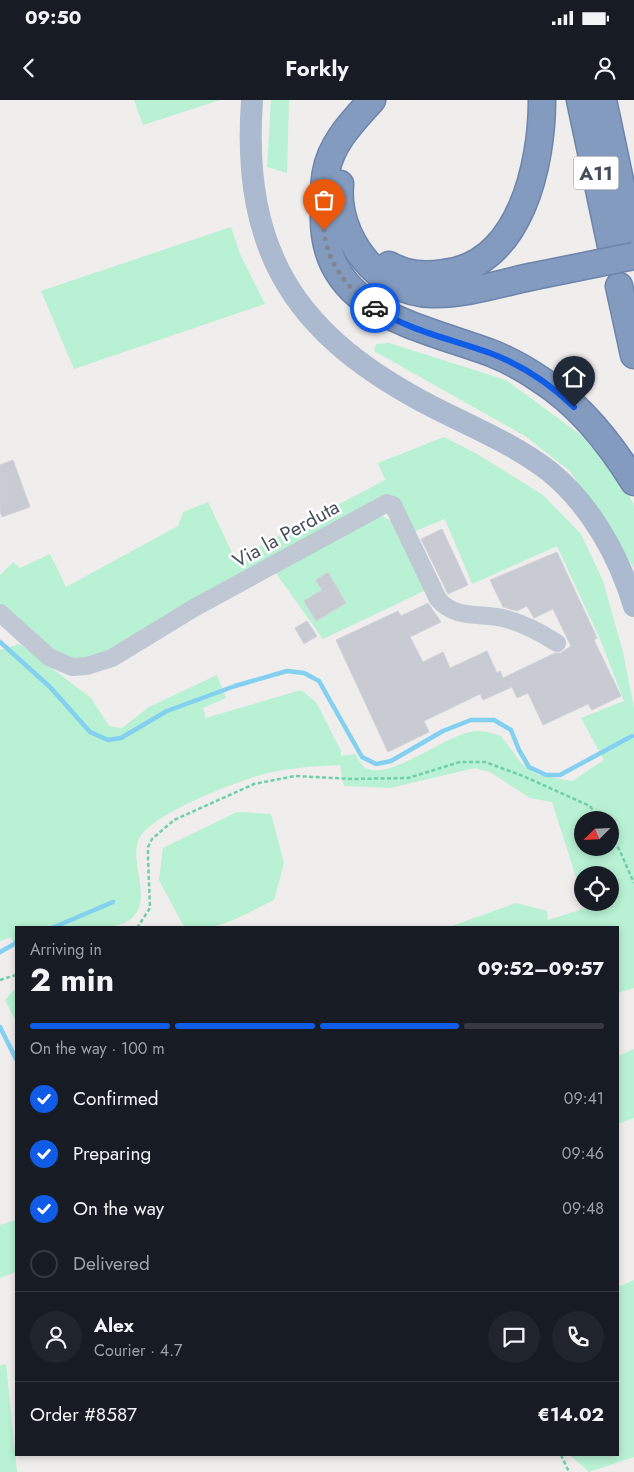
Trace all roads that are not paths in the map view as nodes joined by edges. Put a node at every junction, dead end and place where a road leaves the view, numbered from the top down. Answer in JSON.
{"nodes":[{"id":1,"x":252,"y":100,"type":"edge"},
{"id":2,"x":372,"y":100,"type":"edge"},
{"id":3,"x":389,"y":100,"type":"edge"},
{"id":4,"x":542,"y":100,"type":"edge"},
{"id":5,"x":580,"y":100,"type":"edge"},
{"id":6,"x":603,"y":100,"type":"edge"},
{"id":7,"x":334,"y":215,"type":"junction"},
{"id":8,"x":626,"y":248,"type":"edge"},
{"id":9,"x":627,"y":278,"type":"edge"},
{"id":10,"x":531,"y":285,"type":"junction"},
{"id":11,"x":634,"y":355,"type":"edge"},
{"id":12,"x":634,"y":482,"type":"edge"},
{"id":13,"x":634,"y":606,"type":"edge"},
{"id":14,"x":0,"y":613,"type":"edge"},
{"id":15,"x":556,"y":644,"type":"dead end"}],
"edges":[{"from":1,"to":13,"type":"main road"},
{"from":2,"to":7,"type":"highway"},
{"from":3,"to":7,"type":"highway"},
{"from":4,"to":7,"type":"highway"},
{"from":5,"to":8,"type":"highway","number":"A11"},
{"from":6,"to":8,"type":"highway","number":"A11"},
{"from":7,"to":10,"type":"highway"},
{"from":7,"to":12,"type":"highway"},
{"from":8,"to":10,"type":"highway","bridge":true},
{"from":9,"to":10,"type":"highway"},
{"from":9,"to":11,"type":"highway"},
{"from":14,"to":15,"type":"street","name":"Via la Perduta"}]}
